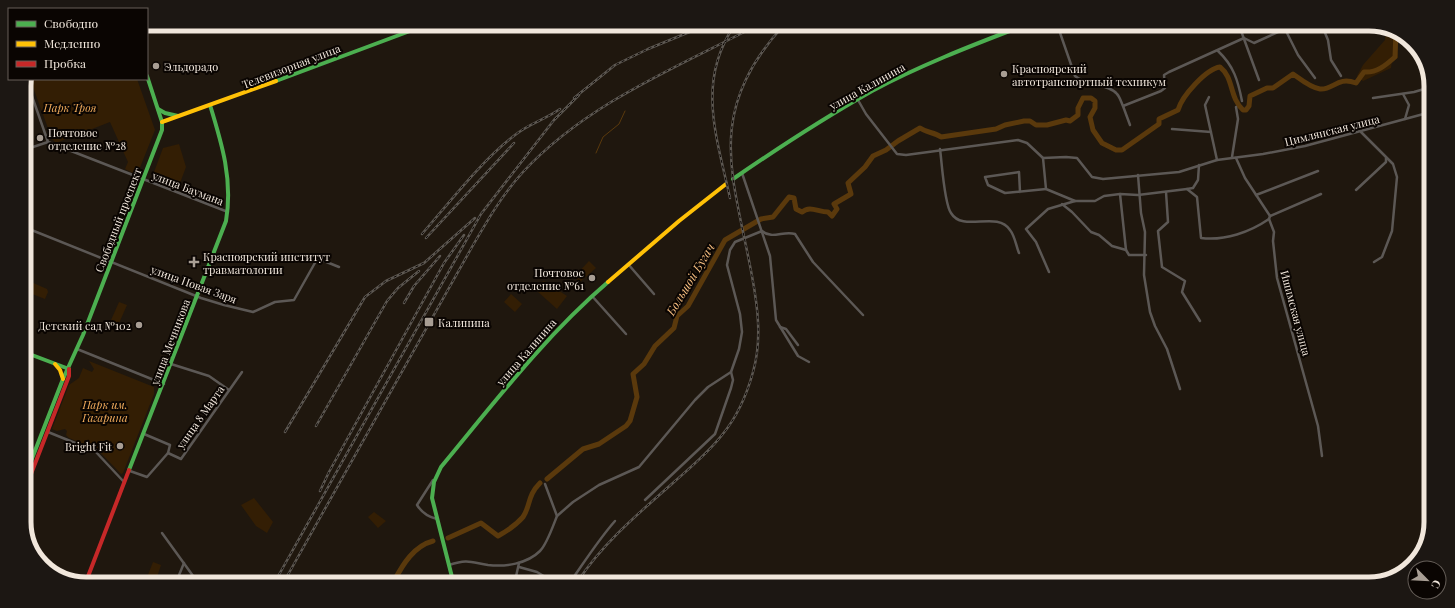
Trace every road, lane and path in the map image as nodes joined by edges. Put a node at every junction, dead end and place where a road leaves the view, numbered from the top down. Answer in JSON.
{"nodes":[{"id":1,"x":410,"y":31,"type":"edge"},
{"id":2,"x":1009,"y":31,"type":"edge"},
{"id":3,"x":1059,"y":31,"type":"edge"},
{"id":4,"x":1241,"y":31,"type":"edge"},
{"id":5,"x":1281,"y":31,"type":"edge"},
{"id":6,"x":1287,"y":31,"type":"edge"},
{"id":7,"x":1324,"y":31,"type":"edge"},
{"id":8,"x":1244,"y":38,"type":"junction"},
{"id":9,"x":1218,"y":50,"type":"junction"},
{"id":10,"x":1341,"y":76,"type":"dead end"},
{"id":11,"x":1315,"y":78,"type":"dead end"},
{"id":12,"x":148,"y":79,"type":"edge"},
{"id":13,"x":1259,"y":80,"type":"dead end"},
{"id":14,"x":1424,"y":88,"type":"edge"},
{"id":15,"x":31,"y":93,"type":"edge"},
{"id":16,"x":1402,"y":94,"type":"junction"},
{"id":17,"x":1209,"y":97,"type":"dead end"},
{"id":18,"x":1373,"y":98,"type":"dead end"},
{"id":19,"x":858,"y":100,"type":"junction"},
{"id":20,"x":1242,"y":101,"type":"dead end"},
{"id":21,"x":210,"y":106,"type":"junction"},
{"id":22,"x":1123,"y":106,"type":"junction"},
{"id":23,"x":1236,"y":107,"type":"dead end"},
{"id":24,"x":158,"y":109,"type":"junction"},
{"id":25,"x":1424,"y":114,"type":"edge"},
{"id":26,"x":179,"y":116,"type":"junction"},
{"id":27,"x":1405,"y":120,"type":"junction"},
{"id":28,"x":162,"y":122,"type":"junction"},
{"id":29,"x":1130,"y":125,"type":"dead end"},
{"id":30,"x":1172,"y":129,"type":"dead end"},
{"id":31,"x":1211,"y":132,"type":"junction"},
{"id":32,"x":1361,"y":132,"type":"junction"},
{"id":33,"x":48,"y":142,"type":"junction"},
{"id":34,"x":31,"y":148,"type":"edge"},
{"id":35,"x":940,"y":149,"type":"junction"},
{"id":36,"x":1385,"y":155,"type":"junction"},
{"id":37,"x":1232,"y":157,"type":"junction"},
{"id":38,"x":1043,"y":158,"type":"junction"},
{"id":39,"x":1236,"y":158,"type":"junction"},
{"id":40,"x":1217,"y":160,"type":"junction"},
{"id":41,"x":1199,"y":166,"type":"junction"},
{"id":42,"x":1318,"y":172,"type":"dead end"},
{"id":43,"x":742,"y":173,"type":"junction"},
{"id":44,"x":1138,"y":176,"type":"junction"},
{"id":45,"x":144,"y":180,"type":"junction"},
{"id":46,"x":1046,"y":189,"type":"junction"},
{"id":47,"x":1187,"y":189,"type":"junction"},
{"id":48,"x":1356,"y":190,"type":"dead end"},
{"id":49,"x":1020,"y":192,"type":"junction"},
{"id":50,"x":1166,"y":192,"type":"junction"},
{"id":51,"x":1120,"y":194,"type":"junction"},
{"id":52,"x":1321,"y":194,"type":"dead end"},
{"id":53,"x":1138,"y":195,"type":"junction"},
{"id":54,"x":1256,"y":195,"type":"junction"},
{"id":55,"x":1075,"y":201,"type":"junction"},
{"id":56,"x":1062,"y":204,"type":"junction"},
{"id":57,"x":228,"y":212,"type":"junction"},
{"id":58,"x":1269,"y":217,"type":"junction"},
{"id":59,"x":31,"y":230,"type":"edge"},
{"id":60,"x":762,"y":231,"type":"junction"},
{"id":61,"x":1126,"y":250,"type":"junction"},
{"id":62,"x":1018,"y":254,"type":"dead end"},
{"id":63,"x":1146,"y":255,"type":"junction"},
{"id":64,"x":1374,"y":262,"type":"dead end"},
{"id":65,"x":111,"y":263,"type":"junction"},
{"id":66,"x":628,"y":264,"type":"junction"},
{"id":67,"x":339,"y":267,"type":"dead end"},
{"id":68,"x":1049,"y":272,"type":"dead end"},
{"id":69,"x":654,"y":294,"type":"dead end"},
{"id":70,"x":591,"y":295,"type":"junction"},
{"id":71,"x":197,"y":296,"type":"junction"},
{"id":72,"x":863,"y":315,"type":"dead end"},
{"id":73,"x":1200,"y":321,"type":"dead end"},
{"id":74,"x":779,"y":326,"type":"junction"},
{"id":75,"x":626,"y":334,"type":"dead end"},
{"id":76,"x":798,"y":344,"type":"dead end"},
{"id":77,"x":77,"y":349,"type":"junction"},
{"id":78,"x":31,"y":355,"type":"edge"},
{"id":79,"x":809,"y":362,"type":"dead end"},
{"id":80,"x":54,"y":363,"type":"junction"},
{"id":81,"x":171,"y":364,"type":"junction"},
{"id":82,"x":69,"y":369,"type":"junction"},
{"id":83,"x":242,"y":372,"type":"dead end"},
{"id":84,"x":731,"y":372,"type":"junction"},
{"id":85,"x":63,"y":379,"type":"junction"},
{"id":86,"x":164,"y":384,"type":"junction"},
{"id":87,"x":1180,"y":389,"type":"dead end"},
{"id":88,"x":229,"y":390,"type":"junction"},
{"id":89,"x":46,"y":431,"type":"junction"},
{"id":90,"x":144,"y":434,"type":"junction"},
{"id":91,"x":168,"y":453,"type":"junction"},
{"id":92,"x":1322,"y":456,"type":"dead end"},
{"id":93,"x":31,"y":464,"type":"edge"},
{"id":94,"x":130,"y":471,"type":"junction"},
{"id":95,"x":31,"y":473,"type":"edge"},
{"id":96,"x":436,"y":476,"type":"junction"},
{"id":97,"x":125,"y":483,"type":"junction"},
{"id":98,"x":545,"y":484,"type":"dead end"},
{"id":99,"x":646,"y":500,"type":"dead end"},
{"id":100,"x":557,"y":516,"type":"junction"},
{"id":101,"x":437,"y":519,"type":"junction"},
{"id":102,"x":615,"y":521,"type":"dead end"},
{"id":103,"x":162,"y":533,"type":"dead end"},
{"id":104,"x":184,"y":563,"type":"junction"},
{"id":105,"x":519,"y":563,"type":"junction"},
{"id":106,"x":449,"y":565,"type":"junction"},
{"id":107,"x":518,"y":567,"type":"junction"},
{"id":108,"x":88,"y":577,"type":"edge"},
{"id":109,"x":178,"y":577,"type":"edge"},
{"id":110,"x":194,"y":577,"type":"edge"},
{"id":111,"x":452,"y":577,"type":"edge"},
{"id":112,"x":516,"y":577,"type":"edge"},
{"id":113,"x":545,"y":577,"type":"edge"},
{"id":114,"x":574,"y":577,"type":"edge"}],
"edges":[{"from":1,"to":21,"type":"main road","name":"Телевизорная улица"},
{"from":2,"to":19,"type":"main road","name":"улица Калинина"},
{"from":3,"to":22,"type":"street"},
{"from":4,"to":8,"type":"street"},
{"from":5,"to":8,"type":"street"},
{"from":6,"to":11,"type":"street"},
{"from":7,"to":10,"type":"street"},
{"from":8,"to":9,"type":"street"},
{"from":8,"to":13,"type":"street"},
{"from":9,"to":20,"type":"street"},
{"from":9,"to":22,"type":"street"},
{"from":12,"to":24,"type":"main road","name":"Свободный проспект"},
{"from":14,"to":16,"type":"street"},
{"from":15,"to":33,"type":"street"},
{"from":16,"to":18,"type":"street"},
{"from":16,"to":27,"type":"street"},
{"from":17,"to":31,"type":"street"},
{"from":19,"to":35,"type":"street"},
{"from":19,"to":43,"type":"main road","name":"улица Калинина"},
{"from":21,"to":26,"type":"main road","name":"Телевизорная улица"},
{"from":21,"to":57,"type":"main road","name":"улица Мечникова"},
{"from":22,"to":29,"type":"street"},
{"from":23,"to":37,"type":"street"},
{"from":24,"to":26,"type":"main road"},
{"from":24,"to":28,"type":"main road","name":"Свободный проспект"},
{"from":25,"to":27,"type":"street","name":"Цимлянская улица"},
{"from":26,"to":28,"type":"main road","name":"Телевизорная улица"},
{"from":27,"to":32,"type":"street","name":"Цимлянская улица"},
{"from":28,"to":45,"type":"main road","name":"Свободный проспект"},
{"from":30,"to":31,"type":"street"},
{"from":31,"to":40,"type":"street"},
{"from":32,"to":36,"type":"street"},
{"from":32,"to":39,"type":"street","name":"Цимлянская улица"},
{"from":33,"to":34,"type":"street"},
{"from":33,"to":45,"type":"street","name":"улица Баумана"},
{"from":35,"to":38,"type":"street"},
{"from":35,"to":62,"type":"street"},
{"from":36,"to":48,"type":"street"},
{"from":36,"to":64,"type":"street"},
{"from":37,"to":39,"type":"street"},
{"from":37,"to":40,"type":"street"},
{"from":38,"to":44,"type":"street"},
{"from":38,"to":46,"type":"street"},
{"from":39,"to":54,"type":"street","name":"Ишимская улица"},
{"from":40,"to":41,"type":"street"},
{"from":41,"to":44,"type":"street"},
{"from":41,"to":47,"type":"street"},
{"from":42,"to":54,"type":"street"},
{"from":43,"to":60,"type":"street"},
{"from":43,"to":66,"type":"main road","name":"улица Калинина"},
{"from":44,"to":53,"type":"street"},
{"from":45,"to":57,"type":"street","name":"улица Баумана"},
{"from":45,"to":65,"type":"main road","name":"Свободный проспект"},
{"from":46,"to":49,"type":"street"},
{"from":46,"to":55,"type":"street"},
{"from":47,"to":50,"type":"street"},
{"from":47,"to":58,"type":"street"},
{"from":49,"to":49,"type":"street"},
{"from":50,"to":53,"type":"street"},
{"from":50,"to":73,"type":"street"},
{"from":51,"to":53,"type":"street"},
{"from":51,"to":55,"type":"street"},
{"from":51,"to":61,"type":"street"},
{"from":52,"to":58,"type":"street"},
{"from":53,"to":63,"type":"street"},
{"from":54,"to":58,"type":"street","name":"Ишимская улица"},
{"from":55,"to":56,"type":"street"},
{"from":56,"to":61,"type":"street"},
{"from":56,"to":68,"type":"street"},
{"from":57,"to":71,"type":"main road","name":"улица Мечникова"},
{"from":58,"to":92,"type":"street","name":"Ишимская улица"},
{"from":59,"to":65,"type":"street","name":"улица Новая Заря"},
{"from":60,"to":72,"type":"street"},
{"from":60,"to":74,"type":"street"},
{"from":60,"to":84,"type":"street"},
{"from":61,"to":63,"type":"street"},
{"from":63,"to":87,"type":"street"},
{"from":65,"to":71,"type":"street","name":"улица Новая Заря"},
{"from":65,"to":77,"type":"main road","name":"Свободный проспект"},
{"from":66,"to":69,"type":"street"},
{"from":66,"to":70,"type":"main road","name":"улица Калинина"},
{"from":67,"to":71,"type":"street","name":"улица Новая Заря"},
{"from":70,"to":75,"type":"street"},
{"from":70,"to":96,"type":"main road","name":"улица Калинина"},
{"from":71,"to":81,"type":"main road","name":"улица Мечникова"},
{"from":74,"to":76,"type":"street"},
{"from":74,"to":79,"type":"street"},
{"from":77,"to":82,"type":"main road","name":"Свободный проспект"},
{"from":77,"to":86,"type":"street"},
{"from":78,"to":80,"type":"main road"},
{"from":80,"to":82,"type":"main road"},
{"from":80,"to":85,"type":"main road"},
{"from":81,"to":86,"type":"main road","name":"улица Мечникова"},
{"from":81,"to":88,"type":"street"},
{"from":82,"to":85,"type":"main road","name":"Свободный проспект"},
{"from":82,"to":89,"type":"main road","name":"Свободный проспект"},
{"from":83,"to":88,"type":"street","name":"улица 8 Марта"},
{"from":84,"to":99,"type":"street"},
{"from":84,"to":100,"type":"street"},
{"from":85,"to":89,"type":"main road","name":"Свободный проспект"},
{"from":86,"to":90,"type":"main road","name":"улица Мечникова"},
{"from":88,"to":91,"type":"street","name":"улица 8 Марта"},
{"from":89,"to":93,"type":"main road","name":"Свободный проспект"},
{"from":89,"to":95,"type":"main road","name":"Свободный проспект"},
{"from":89,"to":97,"type":"street"},
{"from":90,"to":91,"type":"street"},
{"from":90,"to":94,"type":"main road","name":"улица Мечникова"},
{"from":91,"to":94,"type":"street","name":"улица 8 Марта"},
{"from":94,"to":97,"type":"main road","name":"улица Мечникова"},
{"from":96,"to":101,"type":"main road","name":"улица Калинина"},
{"from":96,"to":101,"type":"street"},
{"from":97,"to":108,"type":"main road","name":"улица Мечникова"},
{"from":98,"to":100,"type":"street"},
{"from":100,"to":105,"type":"street"},
{"from":101,"to":106,"type":"main road","name":"улица Калинина"},
{"from":102,"to":114,"type":"street"},
{"from":103,"to":104,"type":"street"},
{"from":104,"to":109,"type":"street"},
{"from":104,"to":110,"type":"street"},
{"from":105,"to":106,"type":"street"},
{"from":105,"to":107,"type":"street"},
{"from":106,"to":111,"type":"main road","name":"улица Калинина"},
{"from":107,"to":112,"type":"street"},
{"from":107,"to":113,"type":"street"}]}
